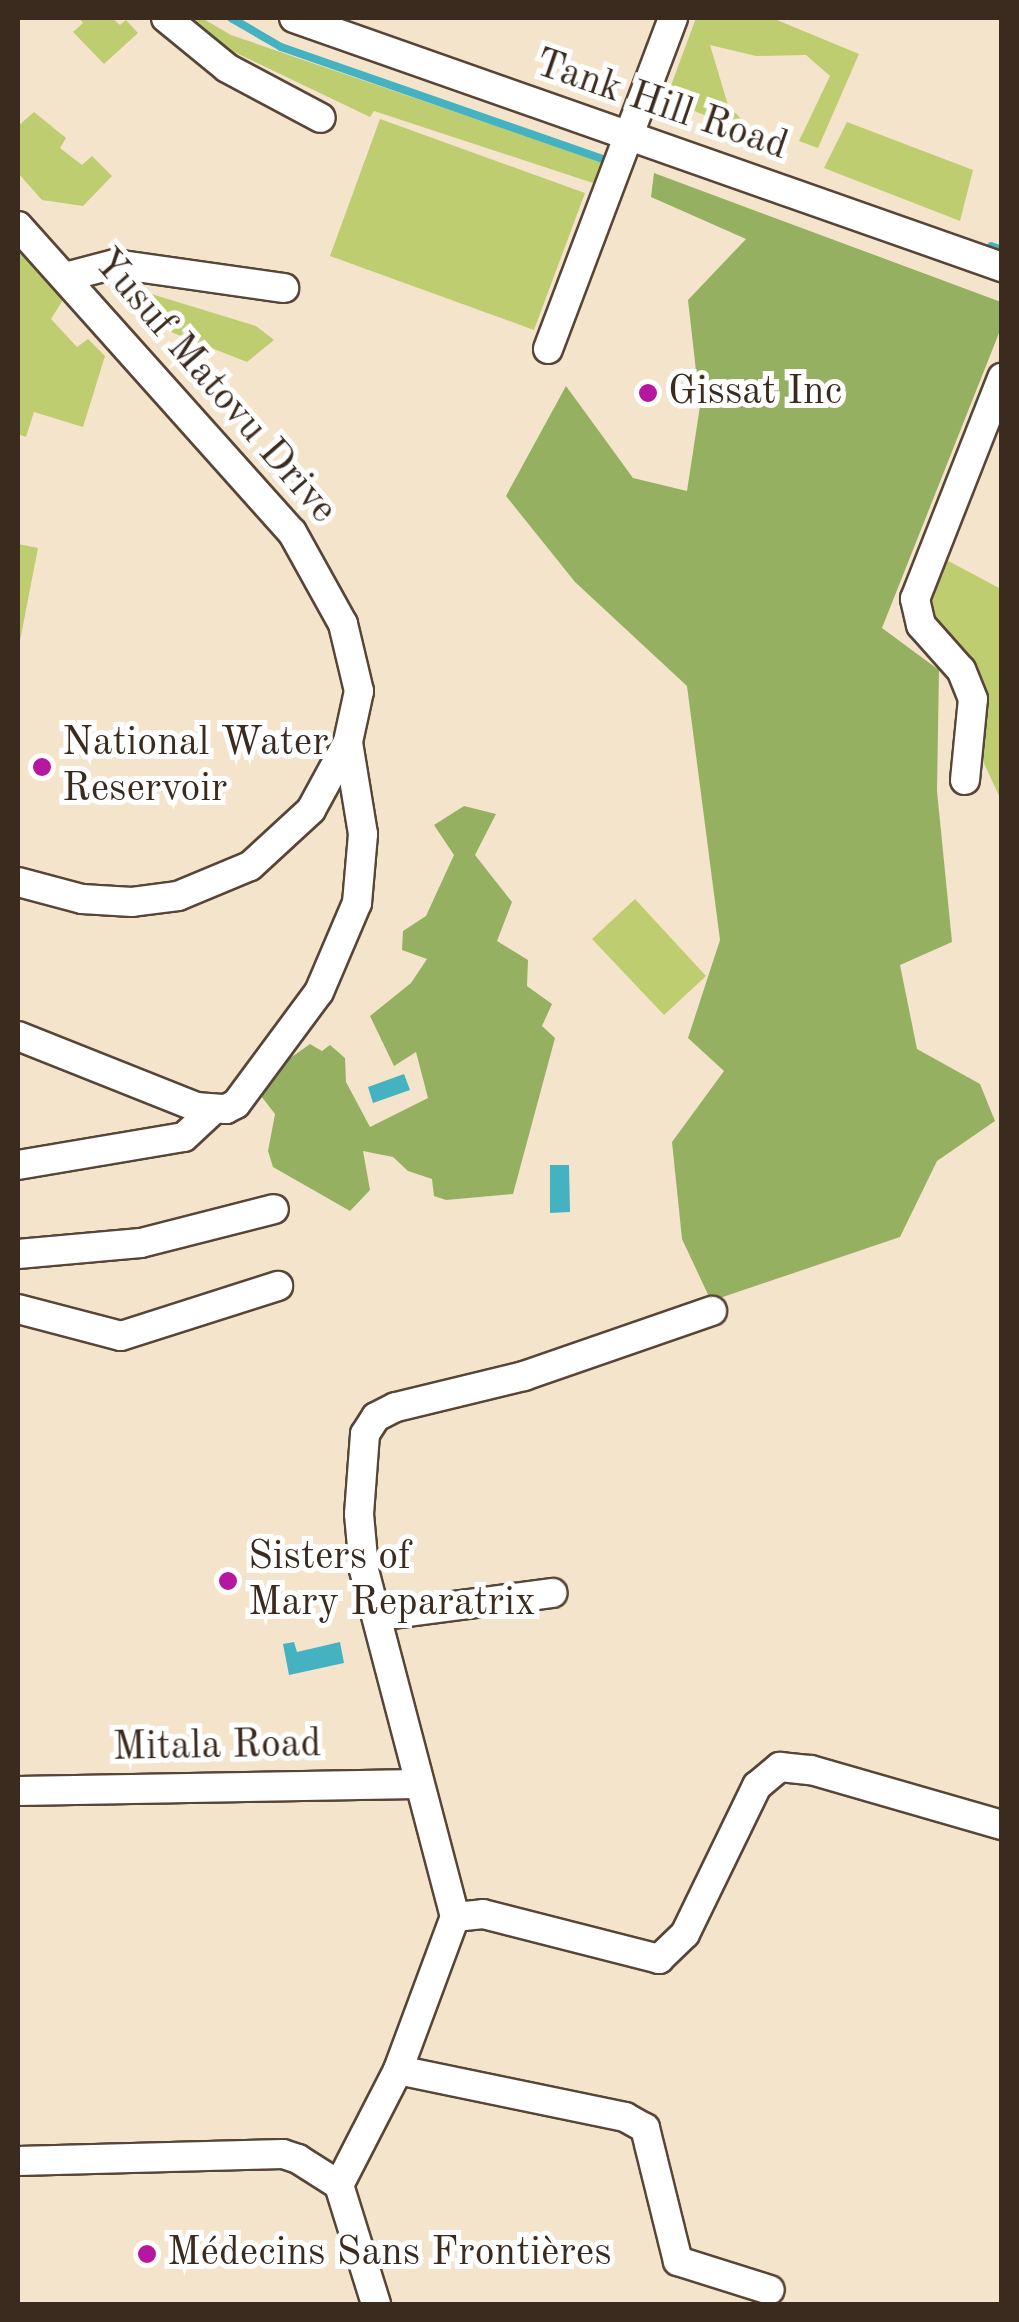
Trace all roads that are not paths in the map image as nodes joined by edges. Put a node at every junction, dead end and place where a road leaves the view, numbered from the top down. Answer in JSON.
{"nodes":[{"id":1,"x":166,"y":18,"type":"edge"},
{"id":2,"x":294,"y":18,"type":"edge"},
{"id":3,"x":673,"y":18,"type":"edge"},
{"id":4,"x":321,"y":118,"type":"dead end"},
{"id":5,"x":626,"y":136,"type":"junction"},
{"id":6,"x":18,"y":226,"type":"edge"},
{"id":7,"x":1002,"y":267,"type":"edge"},
{"id":8,"x":69,"y":276,"type":"junction"},
{"id":9,"x":284,"y":288,"type":"dead end"},
{"id":10,"x":548,"y":349,"type":"dead end"},
{"id":11,"x":1002,"y":378,"type":"edge"},
{"id":12,"x":348,"y":742,"type":"junction"},
{"id":13,"x":965,"y":780,"type":"dead end"},
{"id":14,"x":18,"y":882,"type":"edge"},
{"id":15,"x":18,"y":1036,"type":"edge"},
{"id":16,"x":213,"y":1110,"type":"junction"},
{"id":17,"x":18,"y":1165,"type":"edge"},
{"id":18,"x":274,"y":1209,"type":"dead end"},
{"id":19,"x":18,"y":1254,"type":"edge"},
{"id":20,"x":278,"y":1286,"type":"dead end"},
{"id":21,"x":18,"y":1309,"type":"edge"},
{"id":22,"x":712,"y":1311,"type":"dead end"},
{"id":23,"x":552,"y":1593,"type":"dead end"},
{"id":24,"x":377,"y":1616,"type":"junction"},
{"id":25,"x":417,"y":1784,"type":"junction"},
{"id":26,"x":18,"y":1790,"type":"edge"},
{"id":27,"x":1002,"y":1824,"type":"edge"},
{"id":28,"x":456,"y":1917,"type":"junction"},
{"id":29,"x":398,"y":2070,"type":"junction"},
{"id":30,"x":18,"y":2162,"type":"edge"},
{"id":31,"x":340,"y":2186,"type":"junction"},
{"id":32,"x":770,"y":2290,"type":"dead end"},
{"id":33,"x":376,"y":2304,"type":"edge"}],
"edges":[{"from":1,"to":4,"type":"street"},
{"from":2,"to":5,"type":"street","name":"Tank Hill Road"},
{"from":3,"to":5,"type":"street"},
{"from":5,"to":7,"type":"street","name":"Tank Hill Road"},
{"from":5,"to":10,"type":"street"},
{"from":6,"to":8,"type":"street","name":"Yusuf Matovu Drive"},
{"from":8,"to":9,"type":"street"},
{"from":8,"to":12,"type":"street","name":"Yusuf Matovu Drive"},
{"from":11,"to":13,"type":"street"},
{"from":12,"to":14,"type":"street","name":"Yusuf Matovu Drive"},
{"from":12,"to":16,"type":"street"},
{"from":15,"to":16,"type":"street"},
{"from":16,"to":17,"type":"street"},
{"from":18,"to":19,"type":"street"},
{"from":20,"to":21,"type":"street"},
{"from":22,"to":24,"type":"street"},
{"from":23,"to":24,"type":"street"},
{"from":24,"to":25,"type":"street"},
{"from":25,"to":26,"type":"street","name":"Mitala Road"},
{"from":25,"to":28,"type":"street"},
{"from":27,"to":28,"type":"street"},
{"from":28,"to":29,"type":"street"},
{"from":29,"to":31,"type":"street"},
{"from":29,"to":32,"type":"street"},
{"from":30,"to":31,"type":"street"},
{"from":31,"to":33,"type":"street"}]}
